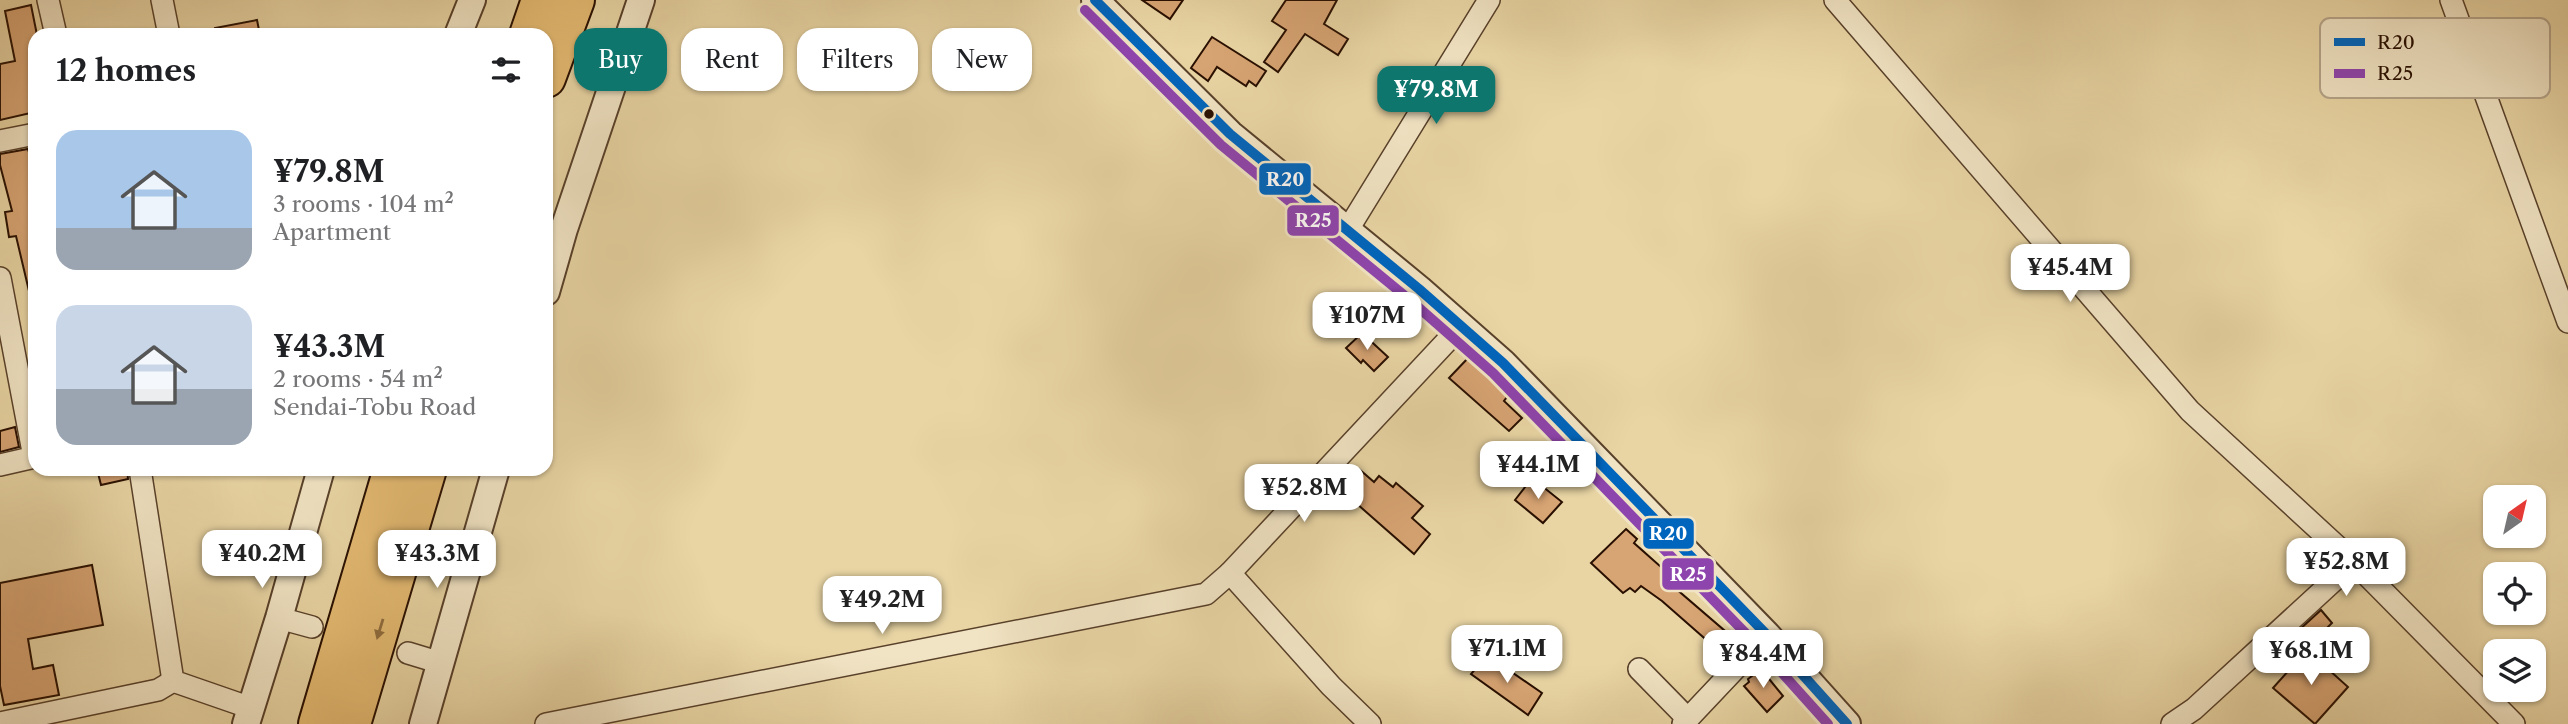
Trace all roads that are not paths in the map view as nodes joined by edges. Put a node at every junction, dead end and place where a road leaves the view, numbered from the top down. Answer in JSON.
{"nodes":[{"id":1,"x":48,"y":0,"type":"edge"},
{"id":2,"x":162,"y":0,"type":"edge"},
{"id":3,"x":472,"y":0,"type":"edge"},
{"id":4,"x":541,"y":0,"type":"edge"},
{"id":5,"x":575,"y":0,"type":"edge"},
{"id":6,"x":641,"y":0,"type":"edge"},
{"id":7,"x":1095,"y":0,"type":"edge"},
{"id":8,"x":1489,"y":0,"type":"edge"},
{"id":9,"x":1835,"y":0,"type":"edge"},
{"id":10,"x":2451,"y":0,"type":"edge"},
{"id":11,"x":2458,"y":18,"type":"edge"},
{"id":12,"x":54,"y":28,"type":"edge"},
{"id":13,"x":168,"y":28,"type":"edge"},
{"id":14,"x":461,"y":28,"type":"edge"},
{"id":15,"x":531,"y":28,"type":"edge"},
{"id":16,"x":553,"y":59,"type":"edge"},
{"id":17,"x":2487,"y":98,"type":"edge"},
{"id":18,"x":28,"y":135,"type":"edge"},
{"id":19,"x":0,"y":141,"type":"edge"},
{"id":20,"x":1347,"y":231,"type":"junction"},
{"id":21,"x":553,"y":268,"type":"edge"},
{"id":22,"x":0,"y":278,"type":"edge"},
{"id":23,"x":3,"y":309,"type":"edge"},
{"id":24,"x":2568,"y":322,"type":"edge"},
{"id":25,"x":1462,"y":326,"type":"junction"},
{"id":26,"x":28,"y":425,"type":"edge"},
{"id":27,"x":28,"y":459,"type":"edge"},
{"id":28,"x":0,"y":465,"type":"edge"},
{"id":29,"x":141,"y":476,"type":"edge"},
{"id":30,"x":319,"y":476,"type":"edge"},
{"id":31,"x":391,"y":476,"type":"edge"},
{"id":32,"x":425,"y":476,"type":"edge"},
{"id":33,"x":494,"y":476,"type":"edge"},
{"id":34,"x":2354,"y":562,"type":"junction"},
{"id":35,"x":1230,"y":573,"type":"junction"},
{"id":36,"x":279,"y":618,"type":"junction"},
{"id":37,"x":312,"y":627,"type":"dead end"},
{"id":38,"x":1767,"y":635,"type":"junction"},
{"id":39,"x":408,"y":653,"type":"dead end"},
{"id":40,"x":441,"y":663,"type":"junction"},
{"id":41,"x":1639,"y":669,"type":"dead end"},
{"id":42,"x":173,"y":681,"type":"junction"},
{"id":43,"x":248,"y":716,"type":"edge"},
{"id":44,"x":1685,"y":721,"type":"edge"},
{"id":45,"x":0,"y":723,"type":"edge"},
{"id":46,"x":318,"y":724,"type":"edge"},
{"id":47,"x":351,"y":724,"type":"edge"},
{"id":48,"x":423,"y":724,"type":"edge"},
{"id":49,"x":546,"y":724,"type":"edge"},
{"id":50,"x":1370,"y":724,"type":"edge"},
{"id":51,"x":1847,"y":724,"type":"edge"},
{"id":52,"x":2172,"y":724,"type":"edge"},
{"id":53,"x":2514,"y":724,"type":"edge"}],
"edges":[{"from":1,"to":12,"type":"street"},
{"from":2,"to":13,"type":"street"},
{"from":3,"to":14,"type":"street"},
{"from":4,"to":15,"type":"highway"},
{"from":5,"to":16,"type":"highway"},
{"from":6,"to":21,"type":"street"},
{"from":7,"to":20,"type":"street"},
{"from":8,"to":20,"type":"street"},
{"from":9,"to":34,"type":"street"},
{"from":10,"to":11,"type":"street"},
{"from":17,"to":24,"type":"street"},
{"from":18,"to":19,"type":"street"},
{"from":20,"to":25,"type":"street"},
{"from":22,"to":23,"type":"street"},
{"from":23,"to":26,"type":"street"},
{"from":25,"to":35,"type":"street"},
{"from":25,"to":38,"type":"street"},
{"from":27,"to":28,"type":"street"},
{"from":29,"to":42,"type":"street"},
{"from":30,"to":36,"type":"street"},
{"from":31,"to":46,"type":"highway"},
{"from":32,"to":47,"type":"highway","one_way":true},
{"from":33,"to":40,"type":"street"},
{"from":34,"to":52,"type":"street"},
{"from":34,"to":53,"type":"street"},
{"from":35,"to":49,"type":"street"},
{"from":35,"to":50,"type":"street"},
{"from":36,"to":37,"type":"street"},
{"from":36,"to":43,"type":"street"},
{"from":38,"to":44,"type":"street"},
{"from":38,"to":51,"type":"street"},
{"from":39,"to":40,"type":"street"},
{"from":40,"to":48,"type":"street"},
{"from":41,"to":44,"type":"street"},
{"from":42,"to":43,"type":"street"},
{"from":42,"to":45,"type":"street"}]}
